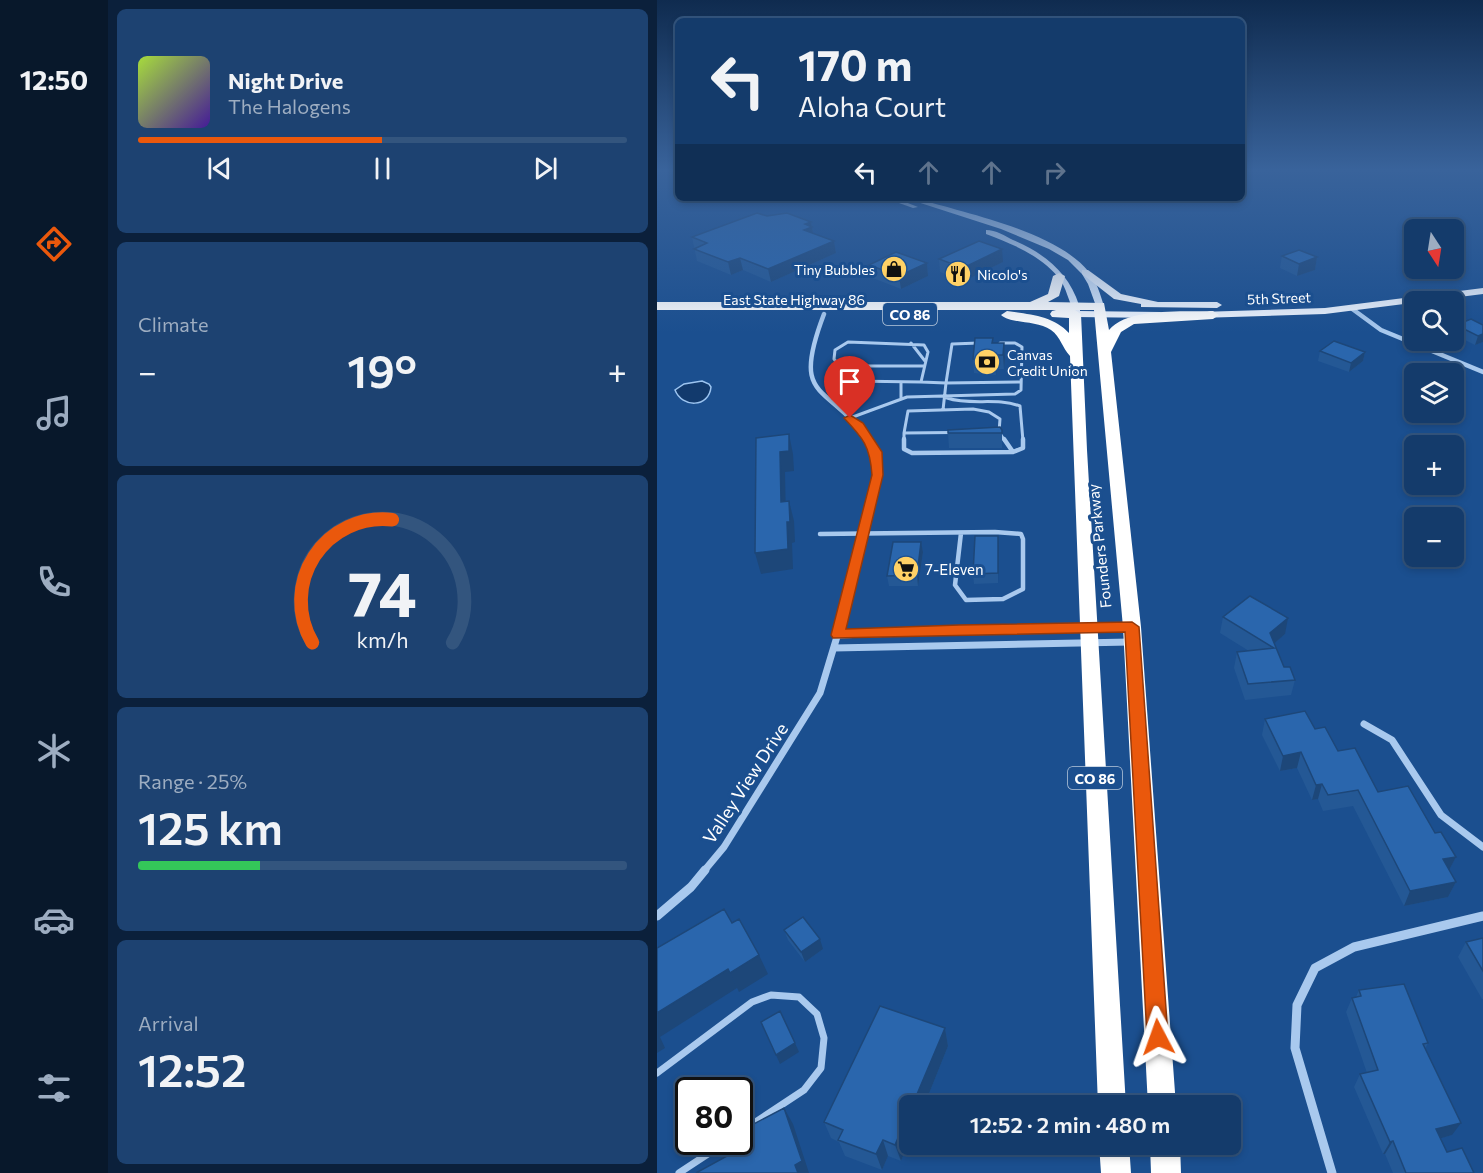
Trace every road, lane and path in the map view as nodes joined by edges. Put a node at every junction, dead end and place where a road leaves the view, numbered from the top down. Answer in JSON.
{"nodes":[{"id":1,"x":963,"y":224,"type":"edge"},
{"id":2,"x":986,"y":224,"type":"edge"},
{"id":3,"x":1085,"y":272,"type":"junction"},
{"id":4,"x":1059,"y":276,"type":"junction"},
{"id":5,"x":1483,"y":284,"type":"edge"},
{"id":6,"x":1466,"y":286,"type":"junction"},
{"id":7,"x":1483,"y":291,"type":"edge"},
{"id":8,"x":1336,"y":300,"type":"junction"},
{"id":9,"x":1169,"y":305,"type":"junction"},
{"id":10,"x":657,"y":306,"type":"edge"},
{"id":11,"x":1351,"y":308,"type":"junction"},
{"id":12,"x":999,"y":310,"type":"junction"},
{"id":13,"x":1075,"y":310,"type":"junction"},
{"id":14,"x":1101,"y":310,"type":"junction"},
{"id":15,"x":657,"y":313,"type":"edge"},
{"id":16,"x":824,"y":314,"type":"junction"},
{"id":17,"x":1188,"y":315,"type":"junction"},
{"id":18,"x":1213,"y":315,"type":"junction"},
{"id":19,"x":911,"y":343,"type":"junction"},
{"id":20,"x":981,"y":343,"type":"edge"},
{"id":21,"x":992,"y":343,"type":"edge"},
{"id":22,"x":1105,"y":353,"type":"junction"},
{"id":23,"x":925,"y":363,"type":"junction"},
{"id":24,"x":838,"y":366,"type":"junction"},
{"id":25,"x":1077,"y":366,"type":"junction"},
{"id":26,"x":1483,"y":372,"type":"edge"},
{"id":27,"x":901,"y":382,"type":"junction"},
{"id":28,"x":921,"y":382,"type":"junction"},
{"id":29,"x":947,"y":382,"type":"junction"},
{"id":30,"x":1021,"y":382,"type":"junction"},
{"id":31,"x":944,"y":397,"type":"junction"},
{"id":32,"x":901,"y":398,"type":"junction"},
{"id":33,"x":943,"y":410,"type":"junction"},
{"id":34,"x":850,"y":418,"type":"junction"},
{"id":35,"x":999,"y":432,"type":"junction"},
{"id":36,"x":904,"y":433,"type":"junction"},
{"id":37,"x":1013,"y":452,"type":"junction"},
{"id":38,"x":863,"y":533,"type":"junction"},
{"id":39,"x":961,"y":533,"type":"junction"},
{"id":40,"x":820,"y":534,"type":"dead end"},
{"id":41,"x":1132,"y":634,"type":"junction"},
{"id":42,"x":838,"y":635,"type":"junction"},
{"id":43,"x":1088,"y":636,"type":"junction"},
{"id":44,"x":834,"y":648,"type":"junction"},
{"id":45,"x":1364,"y":724,"type":"dead end"},
{"id":46,"x":1483,"y":847,"type":"edge"},
{"id":47,"x":657,"y":916,"type":"edge"},
{"id":48,"x":1483,"y":916,"type":"edge"},
{"id":49,"x":657,"y":1073,"type":"edge"},
{"id":50,"x":1111,"y":1095,"type":"edge"},
{"id":51,"x":1161,"y":1095,"type":"edge"},
{"id":52,"x":753,"y":1123,"type":"edge"},
{"id":53,"x":706,"y":1155,"type":"edge"},
{"id":54,"x":1115,"y":1155,"type":"edge"},
{"id":55,"x":1165,"y":1155,"type":"edge"},
{"id":56,"x":679,"y":1173,"type":"edge"},
{"id":57,"x":1116,"y":1173,"type":"edge"},
{"id":58,"x":1166,"y":1173,"type":"edge"},
{"id":59,"x":1332,"y":1173,"type":"edge"}],
"edges":[{"from":1,"to":4,"type":"main road"},
{"from":2,"to":3,"type":"main road"},
{"from":3,"to":9,"type":"main road"},
{"from":3,"to":14,"type":"main road"},
{"from":4,"to":12,"type":"highway"},
{"from":4,"to":13,"type":"main road"},
{"from":5,"to":6,"type":"main road","name":"5th Street"},
{"from":6,"to":8,"type":"main road","name":"5th Street"},
{"from":6,"to":11,"type":"main road"},
{"from":7,"to":11,"type":"main road","name":"5th Street"},
{"from":8,"to":9,"type":"main road","name":"5th Street"},
{"from":8,"to":17,"type":"main road"},
{"from":9,"to":14,"type":"main road","name":"5th Street"},
{"from":10,"to":12,"type":"highway","name":"East State Highway 86","number":"CO 86"},
{"from":11,"to":18,"type":"main road","name":"5th Street"},
{"from":11,"to":26,"type":"street"},
{"from":12,"to":13,"type":"highway","name":"East State Highway 86"},
{"from":12,"to":16,"type":"highway","name":"East State Highway 86","number":"CO 86"},
{"from":12,"to":25,"type":"highway","number":"CO 86"},
{"from":13,"to":14,"type":"highway","name":"5th Street"},
{"from":13,"to":25,"type":"highway","name":"Founders Parkway"},
{"from":14,"to":17,"type":"main road","name":"5th Street"},
{"from":14,"to":22,"type":"highway","name":"Founders Parkway","number":"CO 86"},
{"from":15,"to":16,"type":"highway","name":"East State Highway 86","number":"CO 86"},
{"from":16,"to":34,"type":"street","name":"Valley View Drive"},
{"from":17,"to":18,"type":"main road","name":"5th Street"},
{"from":18,"to":22,"type":"highway"},
{"from":19,"to":23,"type":"lane"},
{"from":19,"to":23,"type":"lane"},
{"from":19,"to":24,"type":"lane"},
{"from":20,"to":29,"type":"lane"},
{"from":21,"to":30,"type":"lane"},
{"from":22,"to":41,"type":"highway","name":"Founders Parkway","number":"CO 86"},
{"from":23,"to":24,"type":"lane"},
{"from":23,"to":28,"type":"lane"},
{"from":24,"to":27,"type":"lane"},
{"from":25,"to":43,"type":"highway","name":"Founders Parkway","number":"CO 86"},
{"from":27,"to":28,"type":"lane"},
{"from":27,"to":32,"type":"lane"},
{"from":28,"to":29,"type":"lane"},
{"from":29,"to":30,"type":"lane"},
{"from":29,"to":31,"type":"lane"},
{"from":30,"to":31,"type":"lane"},
{"from":31,"to":32,"type":"lane"},
{"from":31,"to":33,"type":"lane"},
{"from":31,"to":37,"type":"lane"},
{"from":32,"to":34,"type":"lane"},
{"from":33,"to":35,"type":"lane"},
{"from":33,"to":36,"type":"lane"},
{"from":34,"to":38,"type":"street","name":"Valley View Drive"},
{"from":35,"to":36,"type":"lane"},
{"from":35,"to":37,"type":"lane"},
{"from":36,"to":37,"type":"lane"},
{"from":38,"to":39,"type":"lane"},
{"from":38,"to":40,"type":"lane"},
{"from":38,"to":42,"type":"street","name":"Valley View Drive"},
{"from":39,"to":39,"type":"lane"},
{"from":41,"to":43,"type":"street"},
{"from":41,"to":43,"type":"street"},
{"from":41,"to":51,"type":"highway","name":"Founders Parkway","number":"CO 86"},
{"from":42,"to":43,"type":"street"},
{"from":42,"to":44,"type":"street","name":"Valley View Drive"},
{"from":43,"to":44,"type":"street"},
{"from":43,"to":50,"type":"highway","name":"Founders Parkway","number":"CO 86"},
{"from":44,"to":47,"type":"street","name":"Valley View Drive"},
{"from":45,"to":46,"type":"street"},
{"from":48,"to":59,"type":"street"},
{"from":49,"to":52,"type":"lane"},
{"from":53,"to":56,"type":"lane"},
{"from":54,"to":57,"type":"highway"},
{"from":55,"to":58,"type":"highway"}]}
